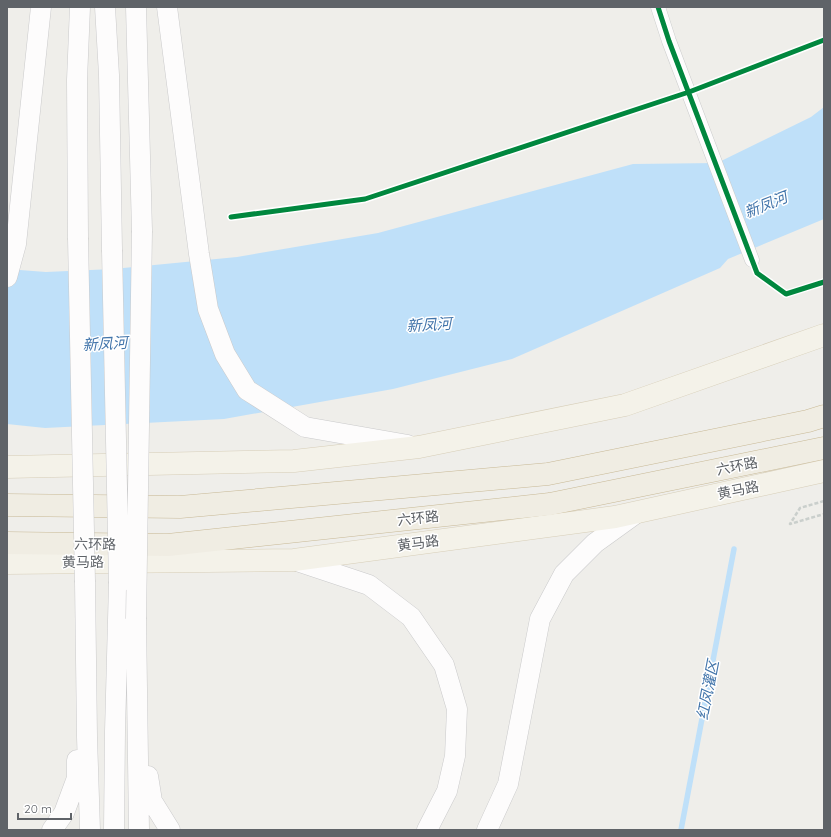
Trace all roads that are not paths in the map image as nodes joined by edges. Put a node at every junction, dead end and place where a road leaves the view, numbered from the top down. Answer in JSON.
{"nodes":[{"id":1,"x":41,"y":7,"type":"edge"},
{"id":2,"x":80,"y":7,"type":"edge"},
{"id":3,"x":105,"y":7,"type":"edge"},
{"id":4,"x":136,"y":7,"type":"edge"},
{"id":5,"x":167,"y":7,"type":"edge"},
{"id":6,"x":658,"y":7,"type":"edge"},
{"id":7,"x":752,"y":260,"type":"dead end"},
{"id":8,"x":7,"y":277,"type":"edge"},
{"id":9,"x":824,"y":335,"type":"edge"},
{"id":10,"x":824,"y":416,"type":"edge"},
{"id":11,"x":419,"y":447,"type":"junction"},
{"id":12,"x":824,"y":448,"type":"edge"},
{"id":13,"x":7,"y":467,"type":"edge"},
{"id":14,"x":824,"y":471,"type":"edge"},
{"id":15,"x":7,"y":505,"type":"edge"},
{"id":16,"x":638,"y":512,"type":"junction"},
{"id":17,"x":7,"y":543,"type":"edge"},
{"id":18,"x":294,"y":560,"type":"junction"},
{"id":19,"x":7,"y":563,"type":"edge"},
{"id":20,"x":86,"y":633,"type":"junction"},
{"id":21,"x":137,"y":711,"type":"junction"},
{"id":22,"x":52,"y":830,"type":"edge"},
{"id":23,"x":90,"y":830,"type":"edge"},
{"id":24,"x":114,"y":830,"type":"edge"},
{"id":25,"x":139,"y":830,"type":"edge"},
{"id":26,"x":170,"y":830,"type":"edge"},
{"id":27,"x":427,"y":830,"type":"edge"},
{"id":28,"x":487,"y":830,"type":"edge"}],
"edges":[{"from":1,"to":8,"type":"main road"},
{"from":2,"to":20,"type":"main road","bridge":true},
{"from":3,"to":24,"type":"main road","bridge":true},
{"from":4,"to":21,"type":"main road","bridge":true},
{"from":5,"to":11,"type":"main road"},
{"from":6,"to":7,"type":"street"},
{"from":9,"to":11,"type":"main road"},
{"from":10,"to":15,"type":"highway"},
{"from":11,"to":13,"type":"main road"},
{"from":12,"to":17,"type":"highway","name":"六环路"},
{"from":14,"to":16,"type":"main road","name":"黄马路"},
{"from":16,"to":18,"type":"main road","name":"黄马路"},
{"from":16,"to":28,"type":"main road"},
{"from":18,"to":19,"type":"main road","name":"黄马路"},
{"from":18,"to":27,"type":"main road"},
{"from":20,"to":22,"type":"main road"},
{"from":20,"to":23,"type":"main road"},
{"from":21,"to":25,"type":"main road"},
{"from":21,"to":26,"type":"main road"}]}
